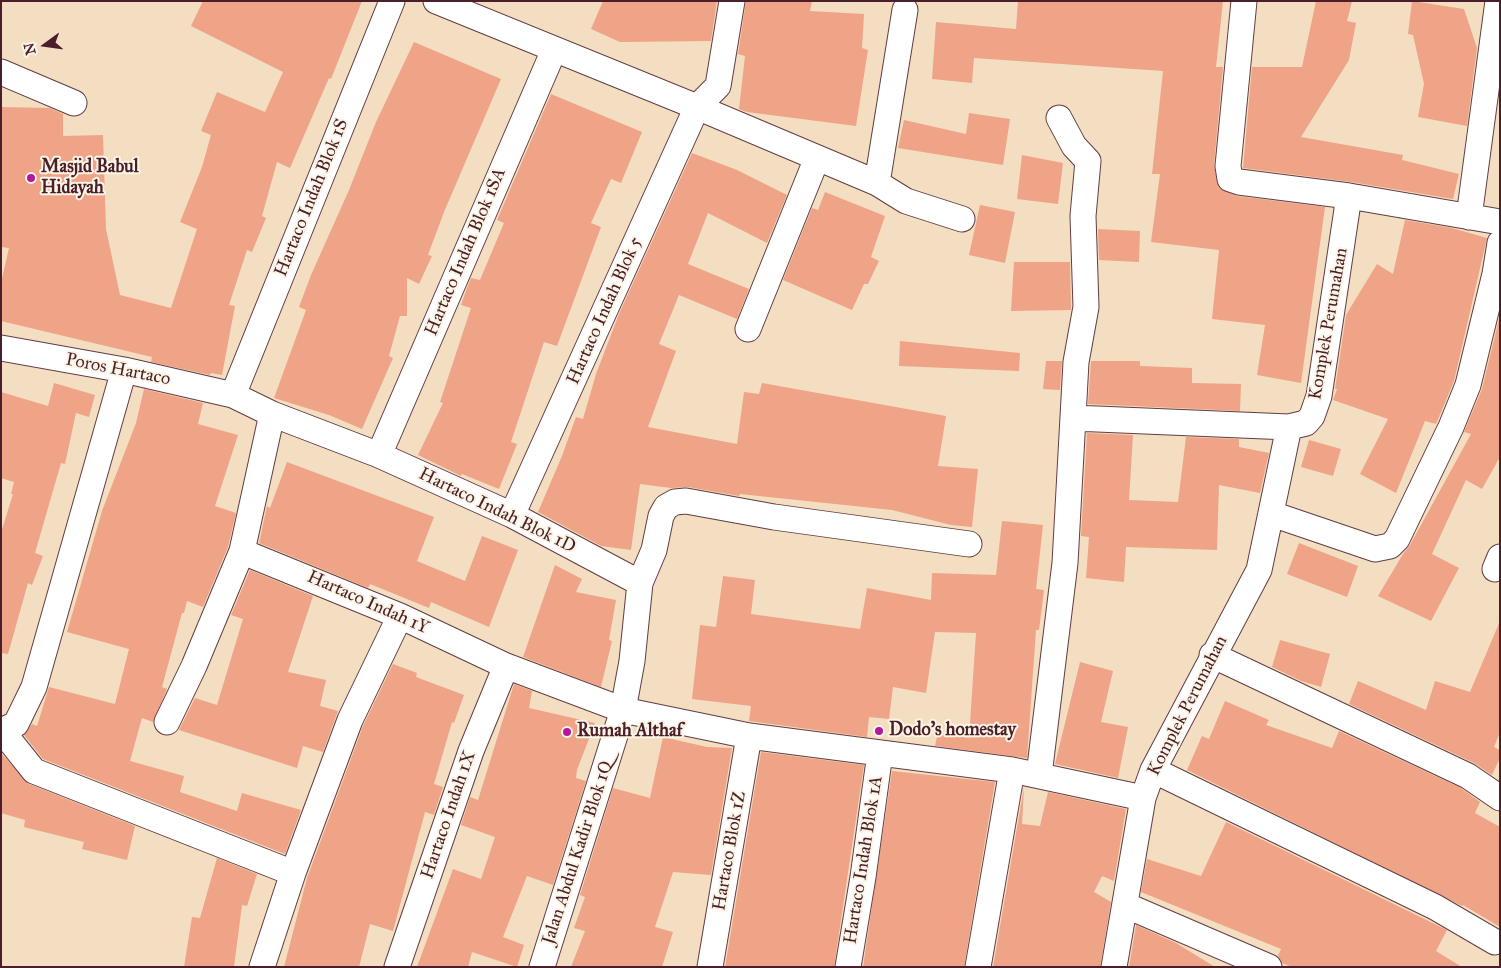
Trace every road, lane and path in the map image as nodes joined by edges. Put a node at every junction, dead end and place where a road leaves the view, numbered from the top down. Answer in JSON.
{"nodes":[{"id":1,"x":392,"y":1,"type":"edge"},
{"id":2,"x":436,"y":1,"type":"edge"},
{"id":3,"x":732,"y":1,"type":"edge"},
{"id":4,"x":1244,"y":1,"type":"edge"},
{"id":5,"x":1498,"y":1,"type":"edge"},
{"id":6,"x":905,"y":10,"type":"dead end"},
{"id":7,"x":1498,"y":33,"type":"edge"},
{"id":8,"x":554,"y":50,"type":"junction"},
{"id":9,"x":1,"y":72,"type":"edge"},
{"id":10,"x":74,"y":103,"type":"dead end"},
{"id":11,"x":698,"y":107,"type":"junction"},
{"id":12,"x":1060,"y":118,"type":"dead end"},
{"id":13,"x":817,"y":158,"type":"junction"},
{"id":14,"x":877,"y":183,"type":"junction"},
{"id":15,"x":1349,"y":196,"type":"junction"},
{"id":16,"x":1468,"y":217,"type":"junction"},
{"id":17,"x":962,"y":220,"type":"dead end"},
{"id":18,"x":1500,"y":222,"type":"edge"},
{"id":19,"x":1500,"y":243,"type":"edge"},
{"id":20,"x":748,"y":329,"type":"dead end"},
{"id":21,"x":1,"y":348,"type":"edge"},
{"id":22,"x":124,"y":370,"type":"junction"},
{"id":23,"x":233,"y":395,"type":"junction"},
{"id":24,"x":272,"y":414,"type":"junction"},
{"id":25,"x":1072,"y":418,"type":"junction"},
{"id":26,"x":1289,"y":427,"type":"junction"},
{"id":27,"x":379,"y":455,"type":"junction"},
{"id":28,"x":1272,"y":514,"type":"junction"},
{"id":29,"x":512,"y":515,"type":"junction"},
{"id":30,"x":969,"y":544,"type":"dead end"},
{"id":31,"x":242,"y":551,"type":"junction"},
{"id":32,"x":640,"y":583,"type":"junction"},
{"id":33,"x":400,"y":616,"type":"junction"},
{"id":34,"x":1212,"y":655,"type":"junction"},
{"id":35,"x":506,"y":666,"type":"junction"},
{"id":36,"x":623,"y":710,"type":"junction"},
{"id":37,"x":167,"y":722,"type":"dead end"},
{"id":38,"x":2,"y":731,"type":"edge"},
{"id":39,"x":749,"y":736,"type":"junction"},
{"id":40,"x":880,"y":753,"type":"junction"},
{"id":41,"x":1012,"y":770,"type":"junction"},
{"id":42,"x":1153,"y":770,"type":"junction"},
{"id":43,"x":1039,"y":775,"type":"junction"},
{"id":44,"x":1143,"y":798,"type":"junction"},
{"id":45,"x":1500,"y":798,"type":"edge"},
{"id":46,"x":293,"y":873,"type":"junction"},
{"id":47,"x":1125,"y":904,"type":"junction"},
{"id":48,"x":1494,"y":942,"type":"dead end"},
{"id":49,"x":262,"y":967,"type":"edge"},
{"id":50,"x":397,"y":967,"type":"edge"},
{"id":51,"x":542,"y":967,"type":"edge"},
{"id":52,"x":710,"y":967,"type":"edge"},
{"id":53,"x":848,"y":967,"type":"edge"},
{"id":54,"x":978,"y":967,"type":"edge"},
{"id":55,"x":1114,"y":967,"type":"edge"},
{"id":56,"x":1269,"y":967,"type":"edge"}],
"edges":[{"from":1,"to":23,"type":"street","name":"Hartaco Indah Blok 1S"},
{"from":2,"to":8,"type":"street"},
{"from":3,"to":11,"type":"street","name":"Hartaco Indah Blok 5"},
{"from":4,"to":15,"type":"street"},
{"from":5,"to":7,"type":"street"},
{"from":6,"to":14,"type":"street"},
{"from":7,"to":16,"type":"street"},
{"from":8,"to":11,"type":"street"},
{"from":8,"to":27,"type":"street","name":"Hartaco Indah Blok 1SA"},
{"from":9,"to":10,"type":"street"},
{"from":11,"to":13,"type":"street"},
{"from":11,"to":29,"type":"street","name":"Hartaco Indah Blok 5"},
{"from":12,"to":25,"type":"street"},
{"from":13,"to":14,"type":"street"},
{"from":13,"to":20,"type":"street"},
{"from":14,"to":17,"type":"street"},
{"from":15,"to":16,"type":"street"},
{"from":15,"to":26,"type":"street","name":"Komplek Perumahan"},
{"from":16,"to":18,"type":"street"},
{"from":19,"to":28,"type":"street"},
{"from":21,"to":22,"type":"street","name":"Poros Hartaco"},
{"from":22,"to":23,"type":"street","name":"Poros Hartaco"},
{"from":22,"to":38,"type":"street"},
{"from":23,"to":24,"type":"street","name":"Hartaco Indah Blok 1D"},
{"from":24,"to":27,"type":"street","name":"Hartaco Indah Blok 1D"},
{"from":24,"to":31,"type":"street"},
{"from":25,"to":26,"type":"street"},
{"from":25,"to":43,"type":"street"},
{"from":26,"to":28,"type":"street","name":"Komplek Perumahan"},
{"from":27,"to":29,"type":"street","name":"Hartaco Indah Blok 1D"},
{"from":28,"to":34,"type":"street","name":"Komplek Perumahan"},
{"from":29,"to":32,"type":"street","name":"Hartaco Indah Blok 1D"},
{"from":30,"to":32,"type":"street"},
{"from":31,"to":33,"type":"street","name":"Hartaco Indah 1Y"},
{"from":31,"to":37,"type":"street"},
{"from":32,"to":36,"type":"street"},
{"from":33,"to":35,"type":"street","name":"Hartaco Indah 1Y"},
{"from":33,"to":46,"type":"street"},
{"from":34,"to":42,"type":"street","name":"Komplek Perumahan"},
{"from":34,"to":45,"type":"street"},
{"from":35,"to":36,"type":"street","name":"Hartaco Indah 1Y"},
{"from":35,"to":50,"type":"street","name":"Hartaco Indah 1X"},
{"from":36,"to":39,"type":"street","name":"Hartaco Indah 1Y"},
{"from":36,"to":51,"type":"street","name":"Jalan Abdul Kadir Blok 1Q"},
{"from":38,"to":46,"type":"street"},
{"from":39,"to":40,"type":"street","name":"Hartaco Indah 1Y"},
{"from":39,"to":52,"type":"street","name":"Hartaco Blok 1Z"},
{"from":40,"to":41,"type":"street","name":"Hartaco Indah 1Y"},
{"from":40,"to":53,"type":"street","name":"Hartaco Indah Blok 1A"},
{"from":41,"to":43,"type":"street","name":"Hartaco Indah 1Y"},
{"from":41,"to":54,"type":"street"},
{"from":42,"to":44,"type":"street","name":"Komplek Perumahan"},
{"from":42,"to":48,"type":"street"},
{"from":43,"to":44,"type":"street","name":"Hartaco Indah 1Y"},
{"from":44,"to":47,"type":"street","name":"Komplek Perumahan"},
{"from":46,"to":49,"type":"street"},
{"from":47,"to":55,"type":"street","name":"Komplek Perumahan"},
{"from":47,"to":56,"type":"street"}]}
